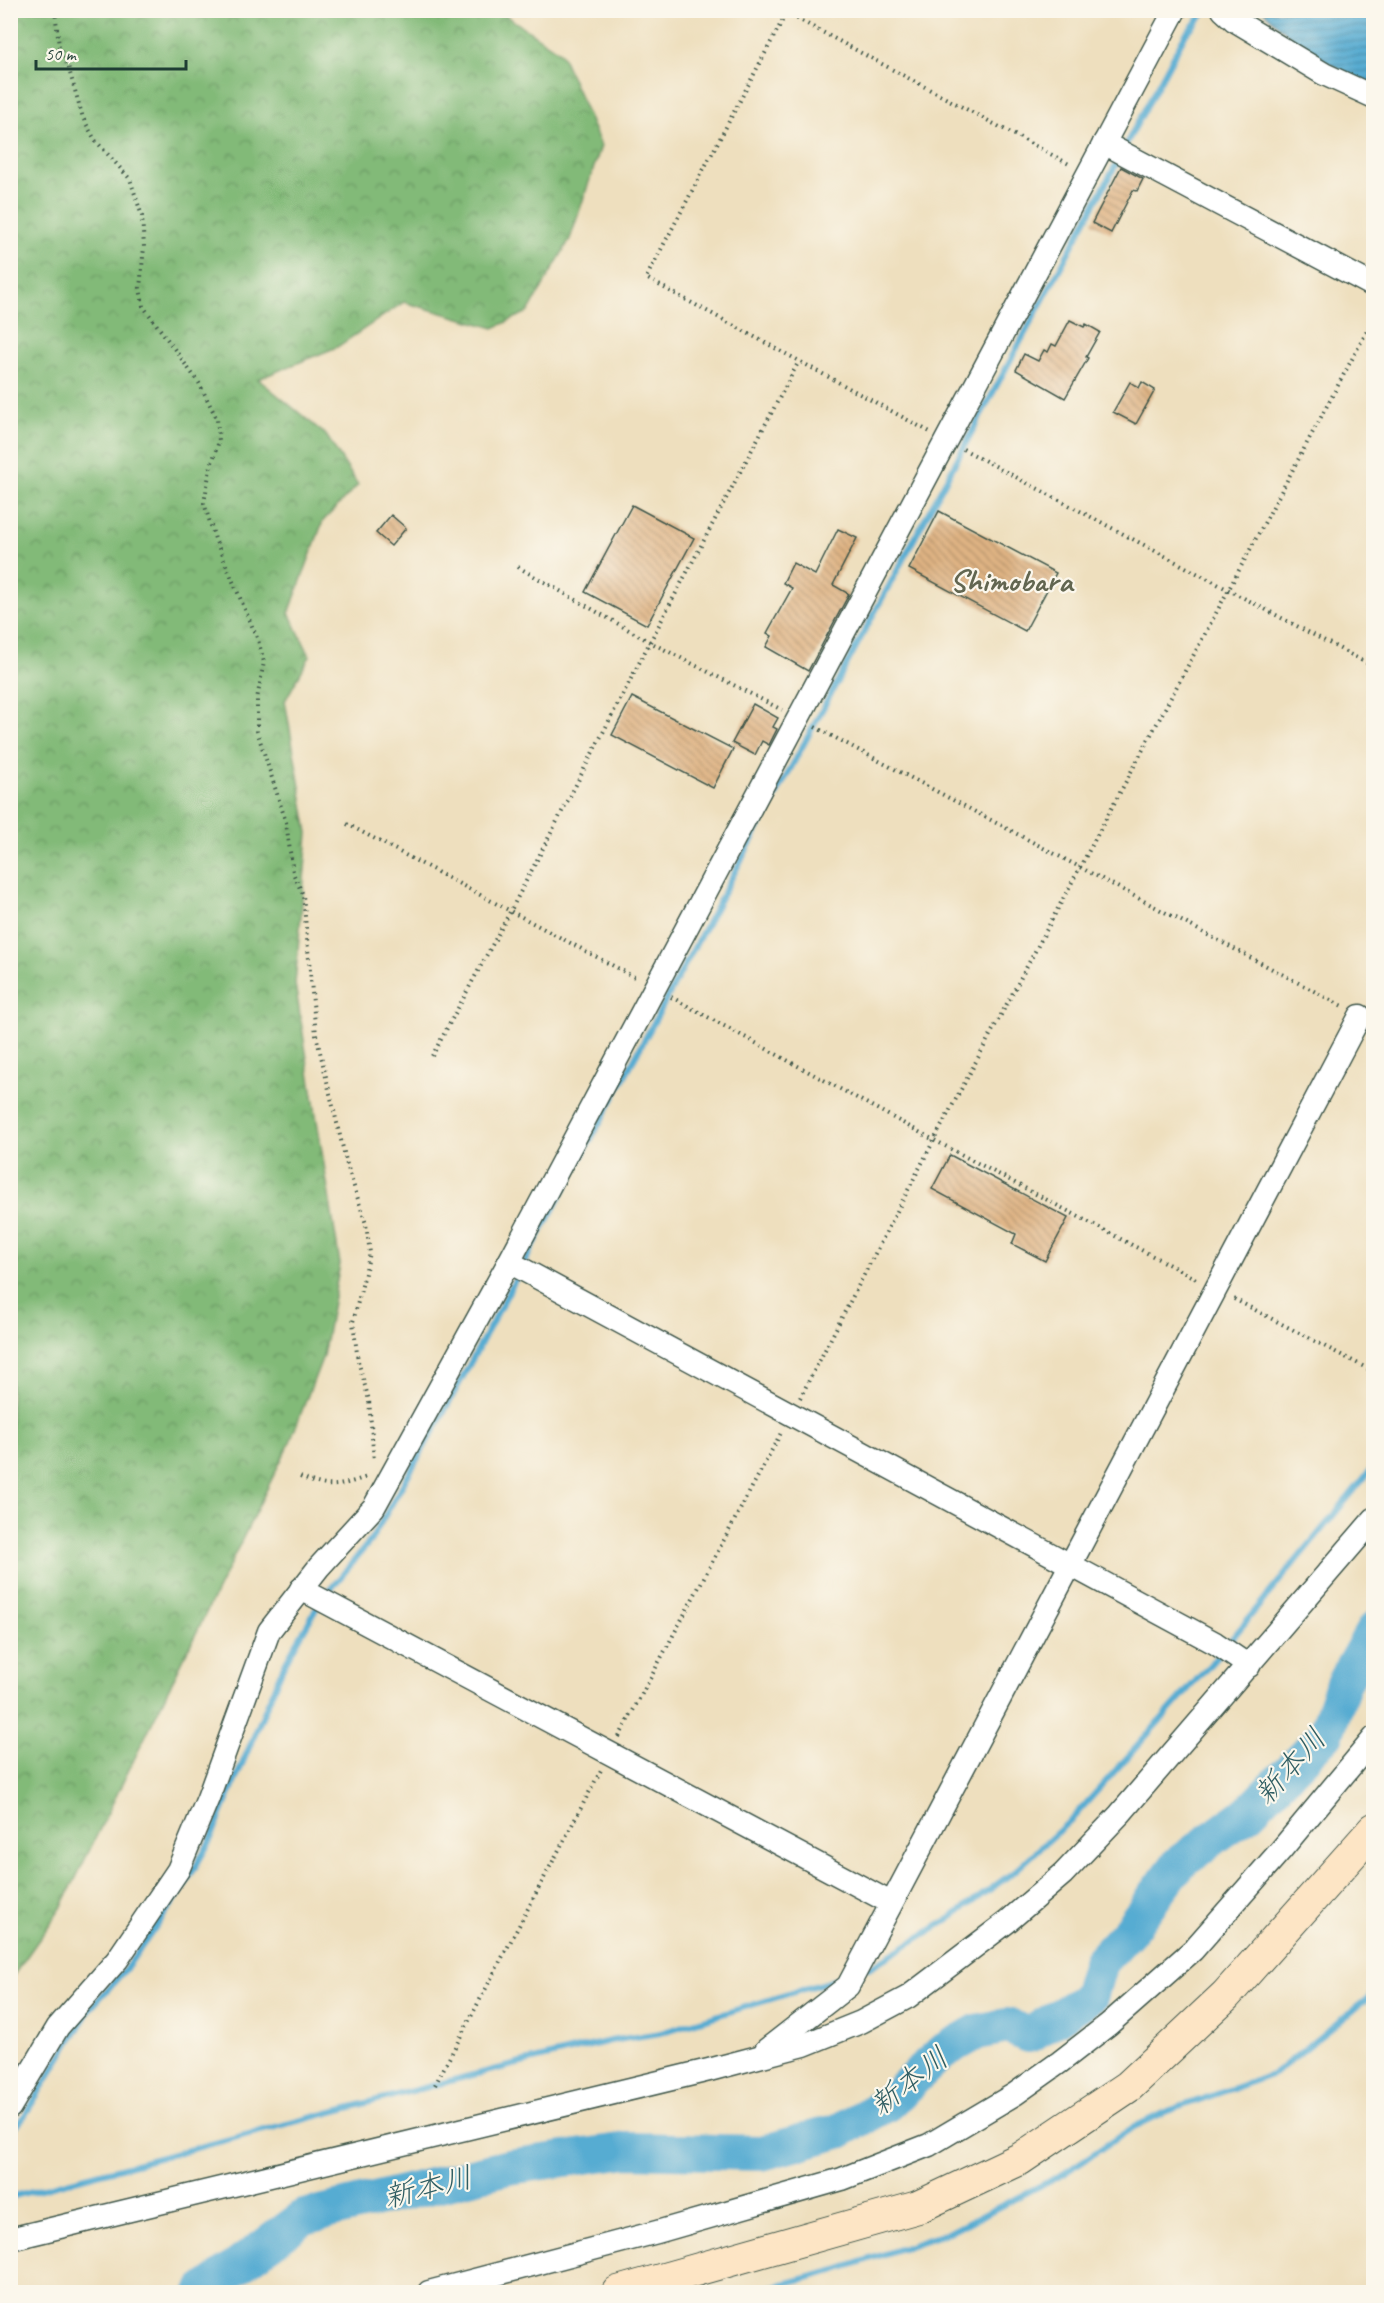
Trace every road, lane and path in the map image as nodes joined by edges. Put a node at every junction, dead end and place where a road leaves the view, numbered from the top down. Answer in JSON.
{"nodes":[{"id":1,"x":55,"y":10,"type":"edge"},
{"id":2,"x":782,"y":10,"type":"edge"},
{"id":3,"x":1174,"y":10,"type":"edge"},
{"id":4,"x":1223,"y":10,"type":"edge"},
{"id":5,"x":788,"y":12,"type":"edge"},
{"id":6,"x":1374,"y":97,"type":"edge"},
{"id":7,"x":1104,"y":143,"type":"junction"},
{"id":8,"x":1087,"y":174,"type":"junction"},
{"id":9,"x":1374,"y":286,"type":"edge"},
{"id":10,"x":1374,"y":318,"type":"edge"},
{"id":11,"x":799,"y":361,"type":"junction"},
{"id":12,"x":946,"y":440,"type":"junction"},
{"id":13,"x":518,"y":567,"type":"dead end"},
{"id":14,"x":1230,"y":590,"type":"junction"},
{"id":15,"x":650,"y":642,"type":"junction"},
{"id":16,"x":1374,"y":667,"type":"edge"},
{"id":17,"x":798,"y":718,"type":"junction"},
{"id":18,"x":347,"y":824,"type":"dead end"},
{"id":19,"x":1080,"y":867,"type":"junction"},
{"id":20,"x":510,"y":912,"type":"junction"},
{"id":21,"x":655,"y":988,"type":"junction"},
{"id":22,"x":1360,"y":1016,"type":"joint"},
{"id":23,"x":432,"y":1056,"type":"dead end"},
{"id":24,"x":934,"y":1140,"type":"junction"},
{"id":25,"x":509,"y":1262,"type":"junction"},
{"id":26,"x":1216,"y":1289,"type":"junction"},
{"id":27,"x":1374,"y":1372,"type":"edge"},
{"id":28,"x":791,"y":1414,"type":"junction"},
{"id":29,"x":384,"y":1475,"type":"junction"},
{"id":30,"x":300,"y":1477,"type":"dead end"},
{"id":31,"x":1374,"y":1519,"type":"edge"},
{"id":32,"x":1072,"y":1565,"type":"junction"},
{"id":33,"x":301,"y":1589,"type":"junction"},
{"id":34,"x":1249,"y":1666,"type":"junction"},
{"id":35,"x":1374,"y":1738,"type":"edge"},
{"id":36,"x":610,"y":1753,"type":"junction"},
{"id":37,"x":1374,"y":1829,"type":"edge"},
{"id":38,"x":891,"y":1903,"type":"junction"},
{"id":39,"x":755,"y":2058,"type":"junction"},
{"id":40,"x":435,"y":2085,"type":"dead end"},
{"id":41,"x":10,"y":2107,"type":"edge"},
{"id":42,"x":10,"y":2239,"type":"edge"},
{"id":43,"x":429,"y":2292,"type":"edge"},
{"id":44,"x":618,"y":2292,"type":"edge"}],
"edges":[{"from":1,"to":29,"type":"path"},
{"from":2,"to":5,"type":"path"},
{"from":3,"to":7,"type":"street"},
{"from":4,"to":6,"type":"street"},
{"from":5,"to":8,"type":"path"},
{"from":5,"to":11,"type":"path"},
{"from":7,"to":8,"type":"street"},
{"from":7,"to":9,"type":"street"},
{"from":8,"to":12,"type":"street"},
{"from":10,"to":14,"type":"path"},
{"from":11,"to":12,"type":"path"},
{"from":11,"to":15,"type":"path"},
{"from":12,"to":14,"type":"path"},
{"from":12,"to":17,"type":"street"},
{"from":13,"to":15,"type":"path"},
{"from":14,"to":16,"type":"path"},
{"from":14,"to":19,"type":"path"},
{"from":15,"to":17,"type":"path"},
{"from":15,"to":20,"type":"path"},
{"from":17,"to":19,"type":"path"},
{"from":17,"to":21,"type":"street"},
{"from":18,"to":20,"type":"path"},
{"from":19,"to":22,"type":"path"},
{"from":19,"to":24,"type":"path"},
{"from":20,"to":21,"type":"path"},
{"from":20,"to":23,"type":"path"},
{"from":21,"to":24,"type":"path"},
{"from":21,"to":25,"type":"street"},
{"from":22,"to":26,"type":"street"},
{"from":24,"to":26,"type":"path"},
{"from":24,"to":28,"type":"path"},
{"from":25,"to":28,"type":"street"},
{"from":25,"to":29,"type":"street"},
{"from":26,"to":27,"type":"path"},
{"from":26,"to":32,"type":"street"},
{"from":28,"to":32,"type":"street"},
{"from":28,"to":36,"type":"path"},
{"from":29,"to":30,"type":"path"},
{"from":29,"to":33,"type":"street"},
{"from":31,"to":34,"type":"street"},
{"from":32,"to":34,"type":"street"},
{"from":32,"to":38,"type":"street"},
{"from":33,"to":36,"type":"street"},
{"from":33,"to":41,"type":"street"},
{"from":34,"to":39,"type":"street"},
{"from":35,"to":43,"type":"street"},
{"from":36,"to":38,"type":"street"},
{"from":36,"to":40,"type":"path"},
{"from":37,"to":44,"type":"street"},
{"from":38,"to":39,"type":"street"},
{"from":39,"to":42,"type":"street"}]}
